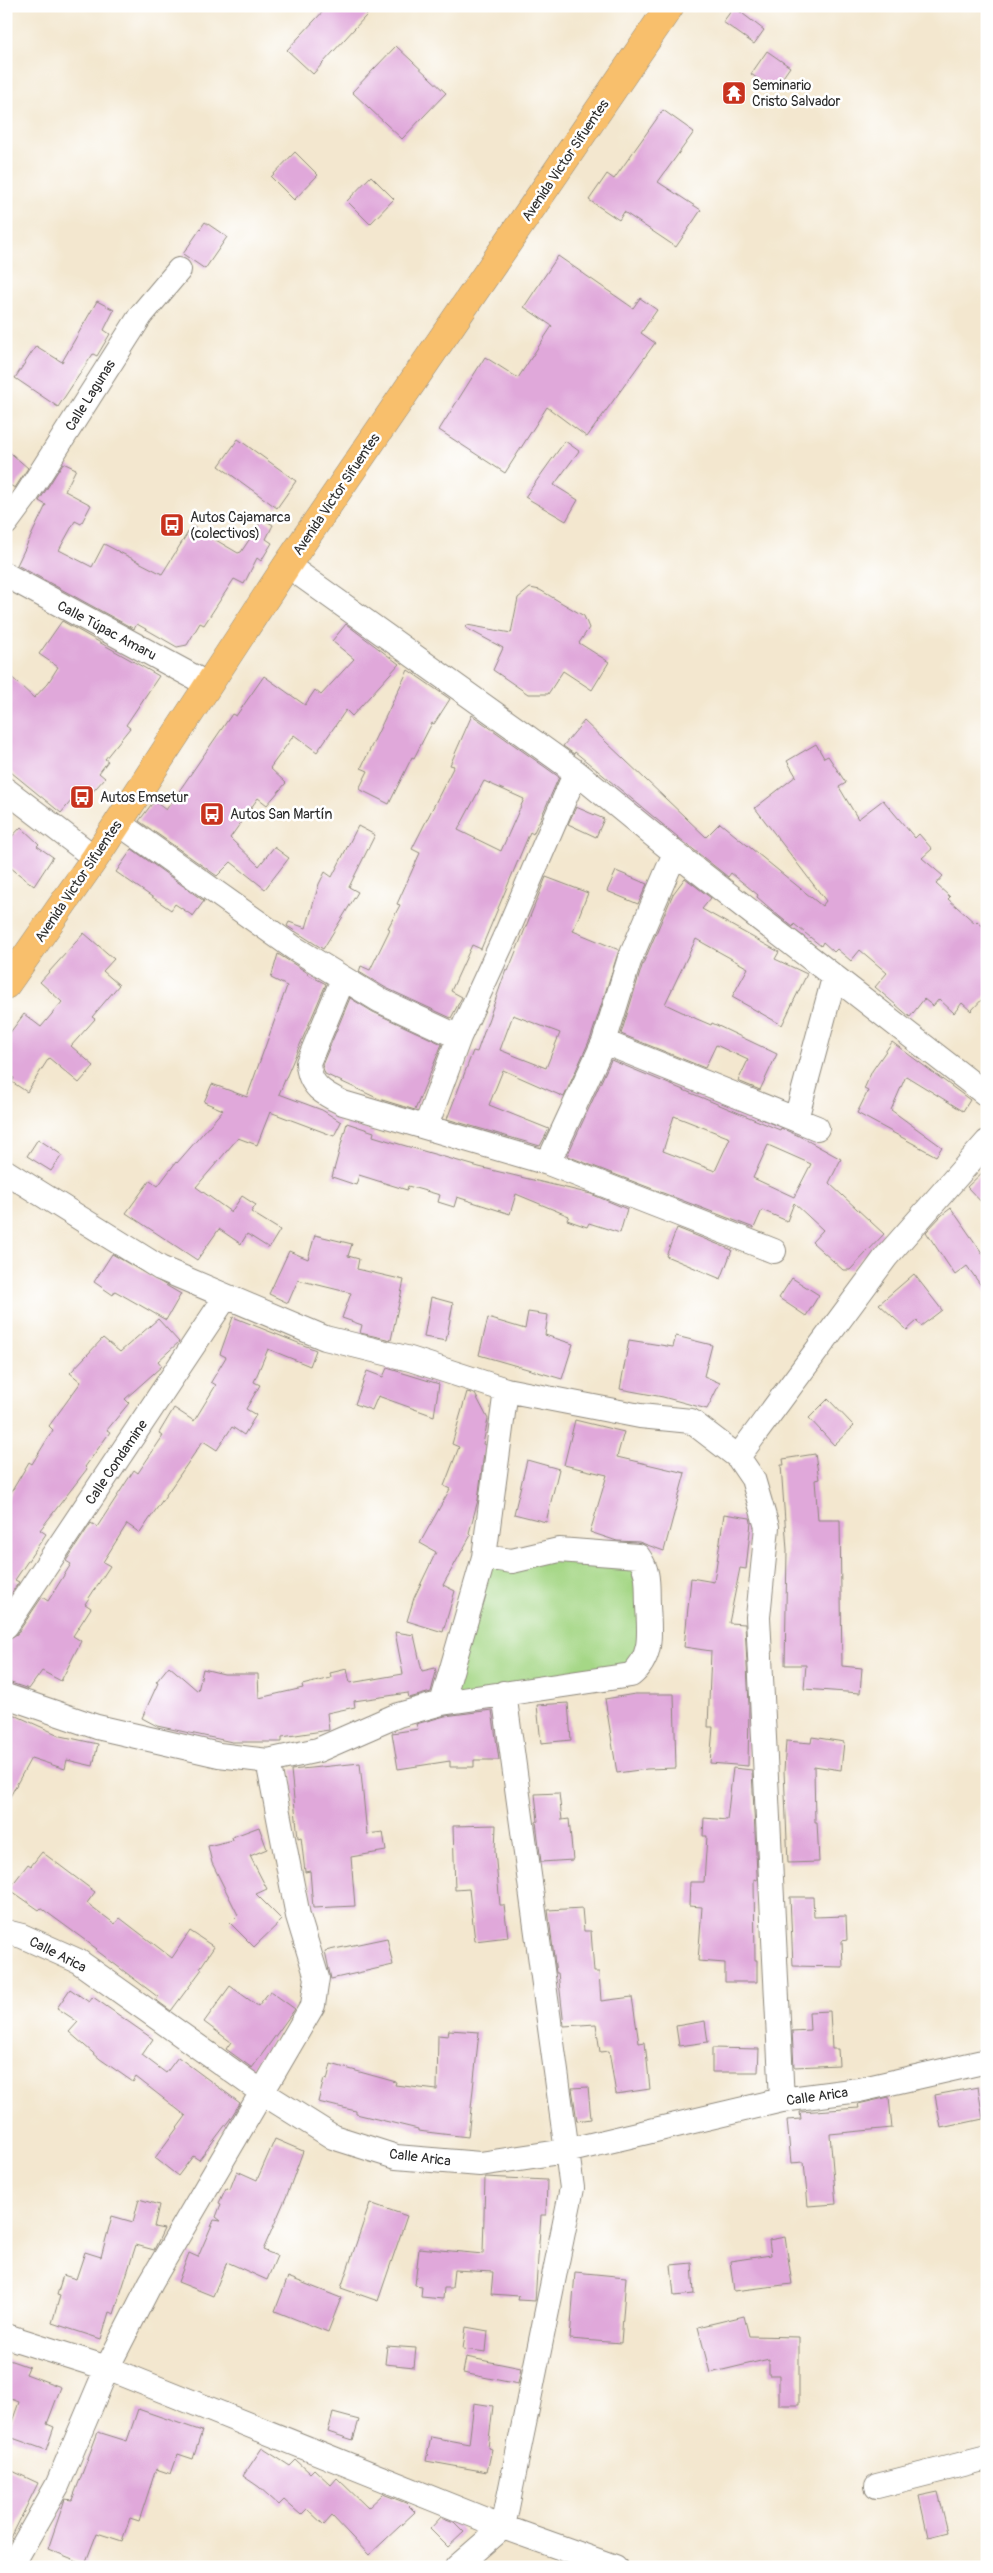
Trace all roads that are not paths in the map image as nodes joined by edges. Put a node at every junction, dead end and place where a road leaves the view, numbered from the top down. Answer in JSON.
{"nodes":[{"id":1,"x":670,"y":6,"type":"edge"},
{"id":2,"x":179,"y":270,"type":"dead end"},
{"id":3,"x":6,"y":523,"type":"edge"},
{"id":4,"x":287,"y":565,"type":"junction"},
{"id":5,"x":6,"y":574,"type":"edge"},
{"id":6,"x":207,"y":684,"type":"junction"},
{"id":7,"x":576,"y":772,"type":"junction"},
{"id":8,"x":6,"y":790,"type":"edge"},
{"id":9,"x":117,"y":822,"type":"junction"},
{"id":10,"x":675,"y":853,"type":"junction"},
{"id":11,"x":95,"y":858,"type":"junction"},
{"id":12,"x":834,"y":978,"type":"junction"},
{"id":13,"x":344,"y":979,"type":"junction"},
{"id":14,"x":6,"y":985,"type":"edge"},
{"id":15,"x":459,"y":1037,"type":"junction"},
{"id":16,"x":604,"y":1042,"type":"junction"},
{"id":17,"x":987,"y":1095,"type":"edge"},
{"id":18,"x":796,"y":1119,"type":"junction"},
{"id":19,"x":426,"y":1126,"type":"junction"},
{"id":20,"x":817,"y":1128,"type":"dead end"},
{"id":21,"x":987,"y":1142,"type":"edge"},
{"id":22,"x":548,"y":1163,"type":"junction"},
{"id":23,"x":6,"y":1172,"type":"edge"},
{"id":24,"x":774,"y":1251,"type":"dead end"},
{"id":25,"x":225,"y":1298,"type":"junction"},
{"id":26,"x":506,"y":1390,"type":"junction"},
{"id":27,"x":738,"y":1457,"type":"junction"},
{"id":28,"x":484,"y":1557,"type":"junction"},
{"id":29,"x":6,"y":1626,"type":"edge"},
{"id":30,"x":504,"y":1694,"type":"junction"},
{"id":31,"x":6,"y":1696,"type":"edge"},
{"id":32,"x":442,"y":1703,"type":"junction"},
{"id":33,"x":268,"y":1762,"type":"junction"},
{"id":34,"x":6,"y":1932,"type":"edge"},
{"id":35,"x":987,"y":2061,"type":"edge"},
{"id":36,"x":263,"y":2093,"type":"junction"},
{"id":37,"x":782,"y":2100,"type":"junction"},
{"id":38,"x":566,"y":2151,"type":"junction"},
{"id":39,"x":6,"y":2336,"type":"edge"},
{"id":40,"x":107,"y":2368,"type":"junction"},
{"id":41,"x":987,"y":2458,"type":"edge"},
{"id":42,"x":877,"y":2486,"type":"dead end"},
{"id":43,"x":503,"y":2527,"type":"junction"},
{"id":44,"x":11,"y":2567,"type":"edge"},
{"id":45,"x":457,"y":2567,"type":"edge"},
{"id":46,"x":615,"y":2567,"type":"edge"}],
"edges":[{"from":1,"to":4,"type":"highway","name":"Avenida Victor Sifuentes"},
{"from":2,"to":3,"type":"street","name":"Calle Lagunas"},
{"from":4,"to":6,"type":"highway","name":"Avenida Victor Sifuentes"},
{"from":4,"to":7,"type":"street"},
{"from":5,"to":6,"type":"street","name":"Calle Túpac Amaru"},
{"from":6,"to":9,"type":"highway","name":"Avenida Victor Sifuentes"},
{"from":7,"to":10,"type":"street"},
{"from":7,"to":15,"type":"street"},
{"from":8,"to":11,"type":"street"},
{"from":9,"to":11,"type":"highway","name":"Avenida Victor Sifuentes"},
{"from":9,"to":13,"type":"street"},
{"from":10,"to":12,"type":"street"},
{"from":10,"to":16,"type":"street"},
{"from":11,"to":14,"type":"highway","name":"Avenida Victor Sifuentes"},
{"from":12,"to":17,"type":"street"},
{"from":12,"to":18,"type":"street"},
{"from":13,"to":15,"type":"street"},
{"from":13,"to":19,"type":"street"},
{"from":15,"to":19,"type":"street"},
{"from":16,"to":18,"type":"street"},
{"from":16,"to":22,"type":"street"},
{"from":18,"to":20,"type":"street"},
{"from":19,"to":22,"type":"street"},
{"from":21,"to":27,"type":"street"},
{"from":22,"to":24,"type":"street"},
{"from":23,"to":25,"type":"street"},
{"from":25,"to":26,"type":"street"},
{"from":25,"to":29,"type":"street","name":"Calle Condamine"},
{"from":26,"to":27,"type":"street"},
{"from":26,"to":28,"type":"street"},
{"from":27,"to":37,"type":"street"},
{"from":28,"to":30,"type":"street"},
{"from":28,"to":32,"type":"street"},
{"from":30,"to":32,"type":"street"},
{"from":30,"to":38,"type":"street"},
{"from":31,"to":33,"type":"street"},
{"from":32,"to":33,"type":"street"},
{"from":33,"to":36,"type":"street"},
{"from":34,"to":36,"type":"street","name":"Calle Arica"},
{"from":35,"to":37,"type":"street","name":"Calle Arica"},
{"from":36,"to":38,"type":"street","name":"Calle Arica"},
{"from":36,"to":40,"type":"street"},
{"from":37,"to":38,"type":"street","name":"Calle Arica"},
{"from":38,"to":43,"type":"street"},
{"from":39,"to":40,"type":"street"},
{"from":40,"to":43,"type":"street"},
{"from":40,"to":44,"type":"street"},
{"from":41,"to":42,"type":"street"},
{"from":43,"to":45,"type":"street"},
{"from":43,"to":46,"type":"street"}]}
